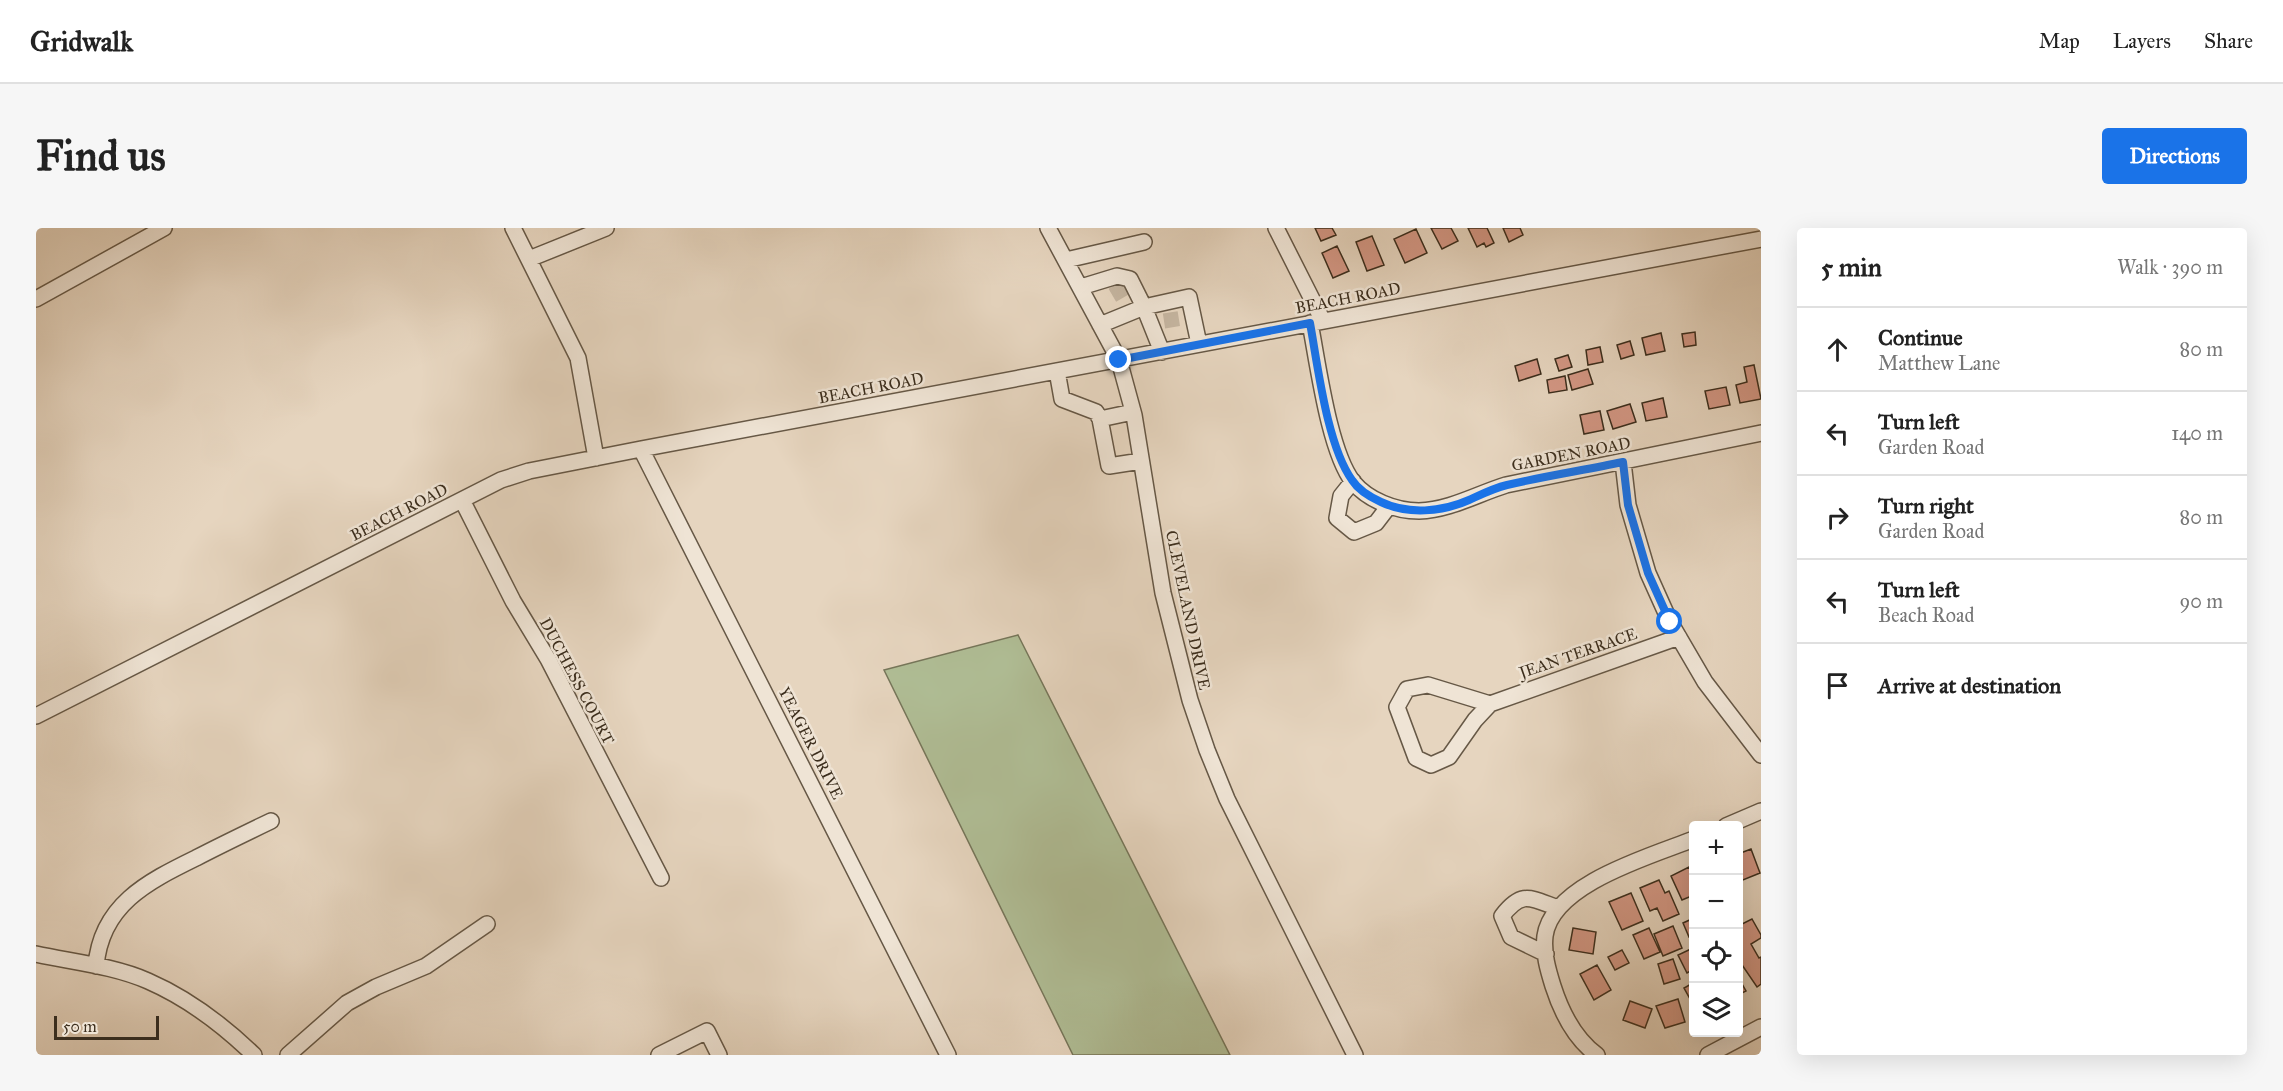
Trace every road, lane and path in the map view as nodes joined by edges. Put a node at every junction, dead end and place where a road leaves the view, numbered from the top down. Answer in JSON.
{"nodes":[{"id":1,"x":164,"y":228,"type":"edge"},
{"id":2,"x":513,"y":228,"type":"edge"},
{"id":3,"x":606,"y":228,"type":"edge"},
{"id":4,"x":1048,"y":228,"type":"edge"},
{"id":5,"x":1276,"y":228,"type":"edge"},
{"id":6,"x":1761,"y":239,"type":"edge"},
{"id":7,"x":1144,"y":242,"type":"dead end"},
{"id":8,"x":529,"y":259,"type":"junction"},
{"id":9,"x":1066,"y":260,"type":"junction"},
{"id":10,"x":1081,"y":287,"type":"junction"},
{"id":11,"x":36,"y":299,"type":"edge"},
{"id":12,"x":1133,"y":307,"type":"junction"},
{"id":13,"x":1316,"y":322,"type":"junction"},
{"id":14,"x":1100,"y":325,"type":"junction"},
{"id":15,"x":1199,"y":344,"type":"junction"},
{"id":16,"x":1162,"y":352,"type":"junction"},
{"id":17,"x":1119,"y":360,"type":"junction"},
{"id":18,"x":1057,"y":371,"type":"junction"},
{"id":19,"x":1133,"y":412,"type":"junction"},
{"id":20,"x":1100,"y":419,"type":"junction"},
{"id":21,"x":1761,"y":433,"type":"edge"},
{"id":22,"x":641,"y":449,"type":"junction"},
{"id":23,"x":596,"y":458,"type":"junction"},
{"id":24,"x":1141,"y":461,"type":"junction"},
{"id":25,"x":1623,"y":462,"type":"junction"},
{"id":26,"x":1353,"y":481,"type":"junction"},
{"id":27,"x":462,"y":500,"type":"junction"},
{"id":28,"x":1389,"y":506,"type":"junction"},
{"id":29,"x":1679,"y":637,"type":"junction"},
{"id":30,"x":1490,"y":704,"type":"junction"},
{"id":31,"x":36,"y":716,"type":"edge"},
{"id":32,"x":1761,"y":755,"type":"edge"},
{"id":33,"x":1761,"y":811,"type":"edge"},
{"id":34,"x":271,"y":820,"type":"dead end"},
{"id":35,"x":1736,"y":821,"type":"edge"},
{"id":36,"x":1689,"y":841,"type":"edge"},
{"id":37,"x":661,"y":878,"type":"dead end"},
{"id":38,"x":1558,"y":908,"type":"junction"},
{"id":39,"x":487,"y":924,"type":"dead end"},
{"id":40,"x":36,"y":954,"type":"edge"},
{"id":41,"x":1546,"y":954,"type":"junction"},
{"id":42,"x":96,"y":966,"type":"junction"},
{"id":43,"x":1761,"y":1026,"type":"edge"},
{"id":44,"x":254,"y":1055,"type":"edge"},
{"id":45,"x":288,"y":1055,"type":"edge"},
{"id":46,"x":660,"y":1055,"type":"edge"},
{"id":47,"x":719,"y":1055,"type":"edge"},
{"id":48,"x":948,"y":1055,"type":"edge"},
{"id":49,"x":1355,"y":1055,"type":"edge"},
{"id":50,"x":1597,"y":1055,"type":"edge"},
{"id":51,"x":1708,"y":1055,"type":"edge"}],
"edges":[{"from":1,"to":11,"type":"street"},
{"from":2,"to":8,"type":"street"},
{"from":3,"to":8,"type":"street"},
{"from":4,"to":9,"type":"street","name":"CLEVELAND DRIVE"},
{"from":5,"to":13,"type":"street","name":"GARDEN ROAD"},
{"from":6,"to":13,"type":"street","name":"BEACH ROAD"},
{"from":7,"to":9,"type":"street"},
{"from":8,"to":23,"type":"street"},
{"from":9,"to":10,"type":"street","name":"CLEVELAND DRIVE"},
{"from":10,"to":12,"type":"street"},
{"from":10,"to":14,"type":"street","name":"CLEVELAND DRIVE"},
{"from":12,"to":14,"type":"street"},
{"from":12,"to":15,"type":"street"},
{"from":12,"to":16,"type":"street"},
{"from":13,"to":15,"type":"street","name":"BEACH ROAD"},
{"from":13,"to":26,"type":"street","name":"GARDEN ROAD"},
{"from":14,"to":17,"type":"street","name":"CLEVELAND DRIVE"},
{"from":15,"to":16,"type":"street","name":"BEACH ROAD"},
{"from":16,"to":17,"type":"street","name":"BEACH ROAD"},
{"from":17,"to":18,"type":"street","name":"BEACH ROAD"},
{"from":17,"to":19,"type":"street","name":"CLEVELAND DRIVE"},
{"from":18,"to":20,"type":"street"},
{"from":18,"to":22,"type":"street","name":"BEACH ROAD"},
{"from":19,"to":20,"type":"street"},
{"from":19,"to":24,"type":"street","name":"CLEVELAND DRIVE"},
{"from":20,"to":24,"type":"street"},
{"from":21,"to":25,"type":"street","name":"GARDEN ROAD"},
{"from":22,"to":23,"type":"street","name":"BEACH ROAD"},
{"from":22,"to":48,"type":"street","name":"YEAGER DRIVE"},
{"from":23,"to":27,"type":"street","name":"BEACH ROAD"},
{"from":24,"to":49,"type":"street","name":"CLEVELAND DRIVE"},
{"from":25,"to":28,"type":"street","name":"GARDEN ROAD"},
{"from":25,"to":29,"type":"street"},
{"from":26,"to":28,"type":"street","name":"GARDEN ROAD"},
{"from":26,"to":28,"type":"street"},
{"from":27,"to":31,"type":"street","name":"BEACH ROAD"},
{"from":27,"to":37,"type":"street","name":"DUCHESS COURT"},
{"from":29,"to":30,"type":"street","name":"JEAN TERRACE"},
{"from":29,"to":32,"type":"street"},
{"from":30,"to":30,"type":"street","name":"JEAN TERRACE"},
{"from":33,"to":35,"type":"street"},
{"from":34,"to":42,"type":"street"},
{"from":36,"to":38,"type":"street"},
{"from":38,"to":41,"type":"street"},
{"from":38,"to":41,"type":"street"},
{"from":39,"to":45,"type":"street"},
{"from":40,"to":42,"type":"street"},
{"from":41,"to":50,"type":"street"},
{"from":42,"to":44,"type":"street"},
{"from":43,"to":51,"type":"street"},
{"from":46,"to":47,"type":"street"}]}
